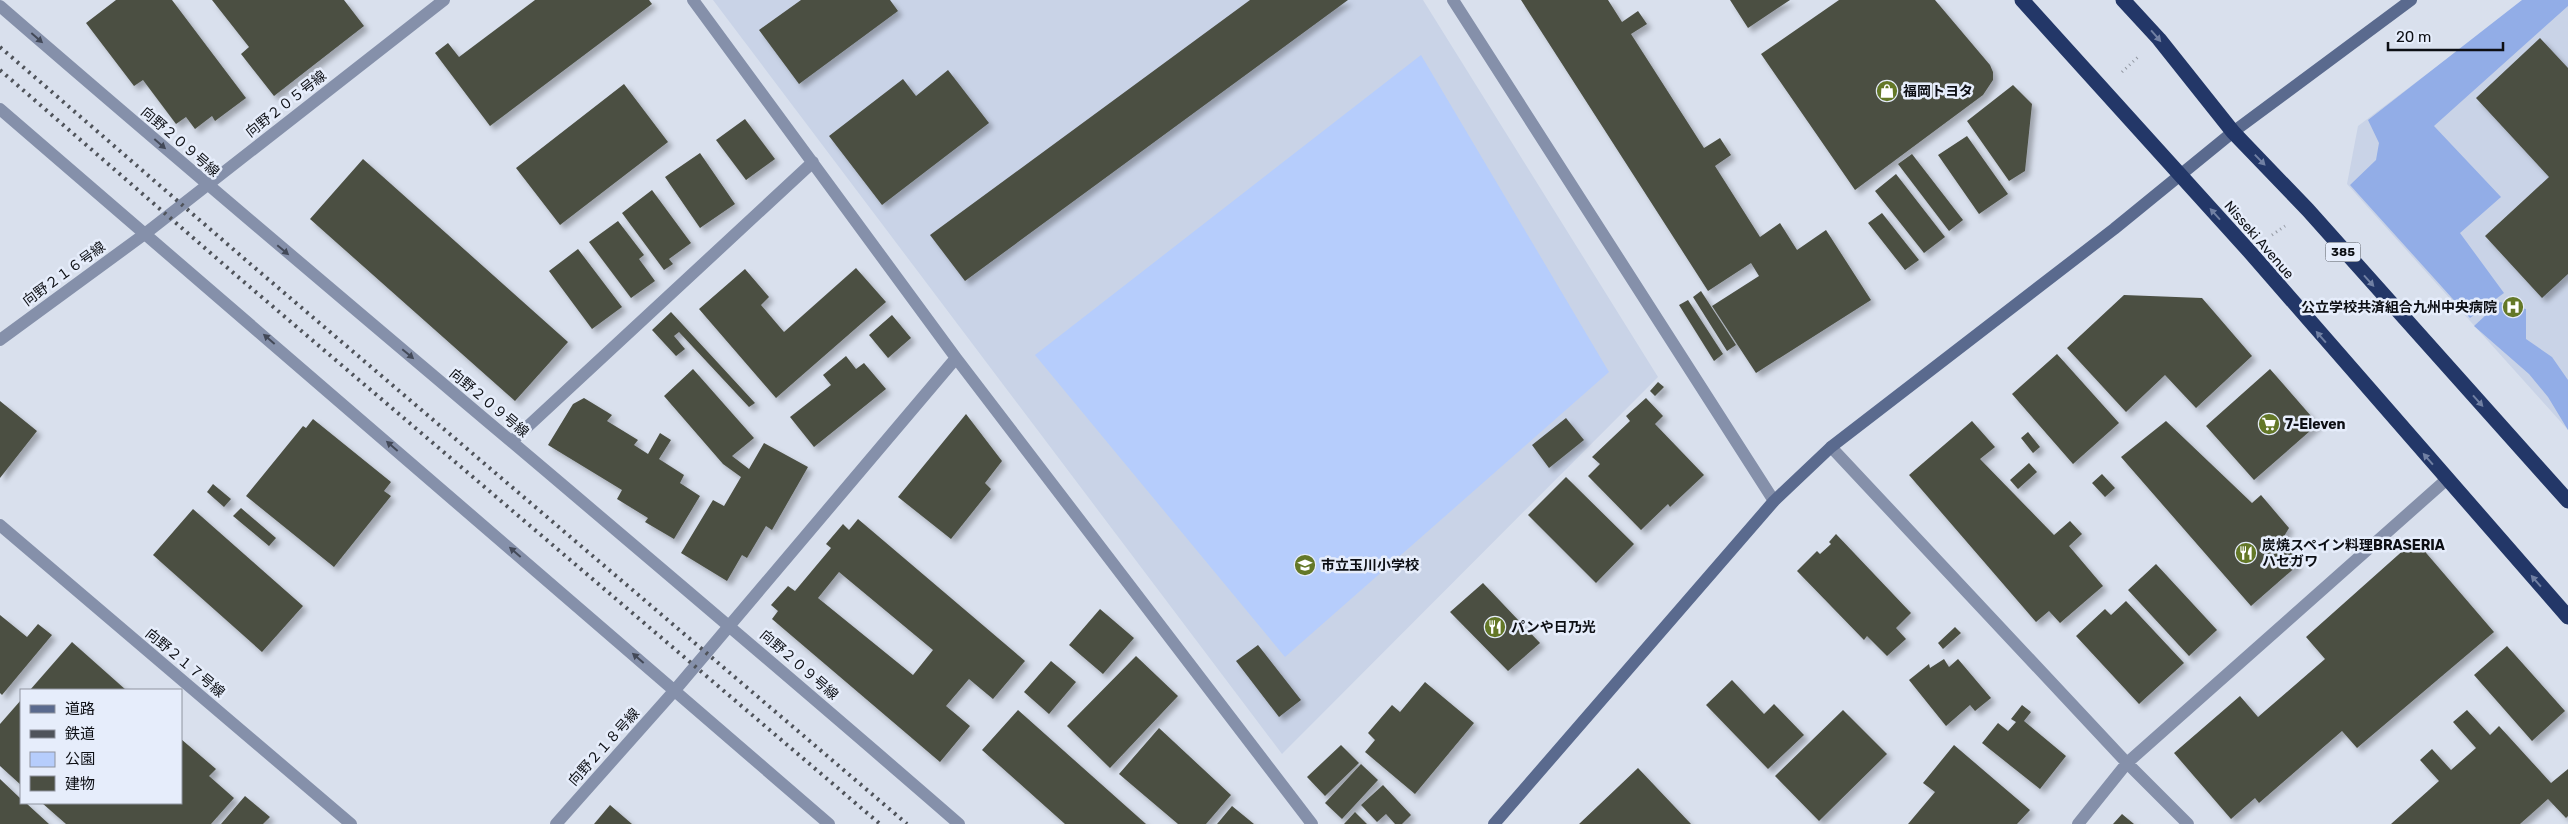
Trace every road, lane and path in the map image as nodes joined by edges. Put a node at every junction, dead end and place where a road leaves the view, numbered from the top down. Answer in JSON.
{"nodes":[{"id":1,"x":444,"y":0,"type":"edge"},
{"id":2,"x":694,"y":0,"type":"edge"},
{"id":3,"x":1453,"y":0,"type":"edge"},
{"id":4,"x":2022,"y":0,"type":"edge"},
{"id":5,"x":2123,"y":0,"type":"edge"},
{"id":6,"x":2411,"y":0,"type":"edge"},
{"id":7,"x":0,"y":6,"type":"edge"},
{"id":8,"x":2158,"y":39,"type":"junction"},
{"id":9,"x":2103,"y":89,"type":"junction"},
{"id":10,"x":0,"y":109,"type":"edge"},
{"id":11,"x":2233,"y":132,"type":"junction"},
{"id":12,"x":813,"y":162,"type":"junction"},
{"id":13,"x":2180,"y":176,"type":"junction"},
{"id":14,"x":206,"y":185,"type":"junction"},
{"id":15,"x":2308,"y":210,"type":"junction"},
{"id":16,"x":146,"y":233,"type":"junction"},
{"id":17,"x":2249,"y":251,"type":"junction"},
{"id":18,"x":0,"y":340,"type":"edge"},
{"id":19,"x":956,"y":358,"type":"junction"},
{"id":20,"x":512,"y":442,"type":"junction"},
{"id":21,"x":1831,"y":447,"type":"junction"},
{"id":22,"x":2446,"y":480,"type":"junction"},
{"id":23,"x":2568,"y":500,"type":"edge"},
{"id":24,"x":1774,"y":501,"type":"junction"},
{"id":25,"x":0,"y":525,"type":"edge"},
{"id":26,"x":2568,"y":618,"type":"edge"},
{"id":27,"x":729,"y":624,"type":"junction"},
{"id":28,"x":675,"y":690,"type":"junction"},
{"id":29,"x":2127,"y":763,"type":"junction"},
{"id":30,"x":351,"y":824,"type":"edge"},
{"id":31,"x":556,"y":824,"type":"edge"},
{"id":32,"x":829,"y":824,"type":"edge"},
{"id":33,"x":959,"y":824,"type":"edge"},
{"id":34,"x":1312,"y":824,"type":"edge"},
{"id":35,"x":1494,"y":824,"type":"edge"},
{"id":36,"x":2078,"y":824,"type":"edge"},
{"id":37,"x":2188,"y":824,"type":"edge"}],
"edges":[{"from":1,"to":14,"type":"street","name":"向野２０５号線"},
{"from":2,"to":12,"type":"street"},
{"from":3,"to":24,"type":"street"},
{"from":4,"to":9,"type":"highway","name":"Nisseki Avenue"},
{"from":5,"to":8,"type":"highway","number":"385","one_way":true},
{"from":6,"to":11,"type":"street"},
{"from":7,"to":14,"type":"street","name":"向野２０９号線","one_way":true},
{"from":8,"to":9,"type":"path"},
{"from":8,"to":11,"type":"highway","number":"385"},
{"from":9,"to":13,"type":"highway","name":"Nisseki Avenue"},
{"from":10,"to":16,"type":"street"},
{"from":11,"to":13,"type":"street"},
{"from":11,"to":15,"type":"highway","number":"385","one_way":true},
{"from":12,"to":19,"type":"street"},
{"from":12,"to":20,"type":"street"},
{"from":17,"to":13,"type":"highway","name":"Nisseki Avenue","one_way":true},
{"from":13,"to":21,"type":"street"},
{"from":14,"to":16,"type":"street","name":"向野２０５号線"},
{"from":14,"to":20,"type":"street","name":"向野２０９号線","one_way":true},
{"from":15,"to":17,"type":"path"},
{"from":15,"to":23,"type":"highway","number":"385","one_way":true},
{"from":16,"to":18,"type":"street","name":"向野２１６号線"},
{"from":28,"to":16,"type":"street","one_way":true},
{"from":22,"to":17,"type":"highway","name":"Nisseki Avenue","one_way":true},
{"from":19,"to":27,"type":"street","name":"向野２１８号線"},
{"from":19,"to":34,"type":"street"},
{"from":20,"to":27,"type":"street","name":"向野２０９号線"},
{"from":21,"to":24,"type":"street"},
{"from":21,"to":29,"type":"street"},
{"from":26,"to":22,"type":"highway","name":"Nisseki Avenue","one_way":true},
{"from":22,"to":29,"type":"street"},
{"from":24,"to":35,"type":"street"},
{"from":25,"to":30,"type":"street","name":"向野２１７号線"},
{"from":27,"to":28,"type":"street","name":"向野２１８号線"},
{"from":27,"to":33,"type":"street","name":"向野２０９号線"},
{"from":28,"to":31,"type":"street","name":"向野２１８号線"},
{"from":28,"to":32,"type":"street"},
{"from":29,"to":36,"type":"street"},
{"from":29,"to":37,"type":"street"}]}
